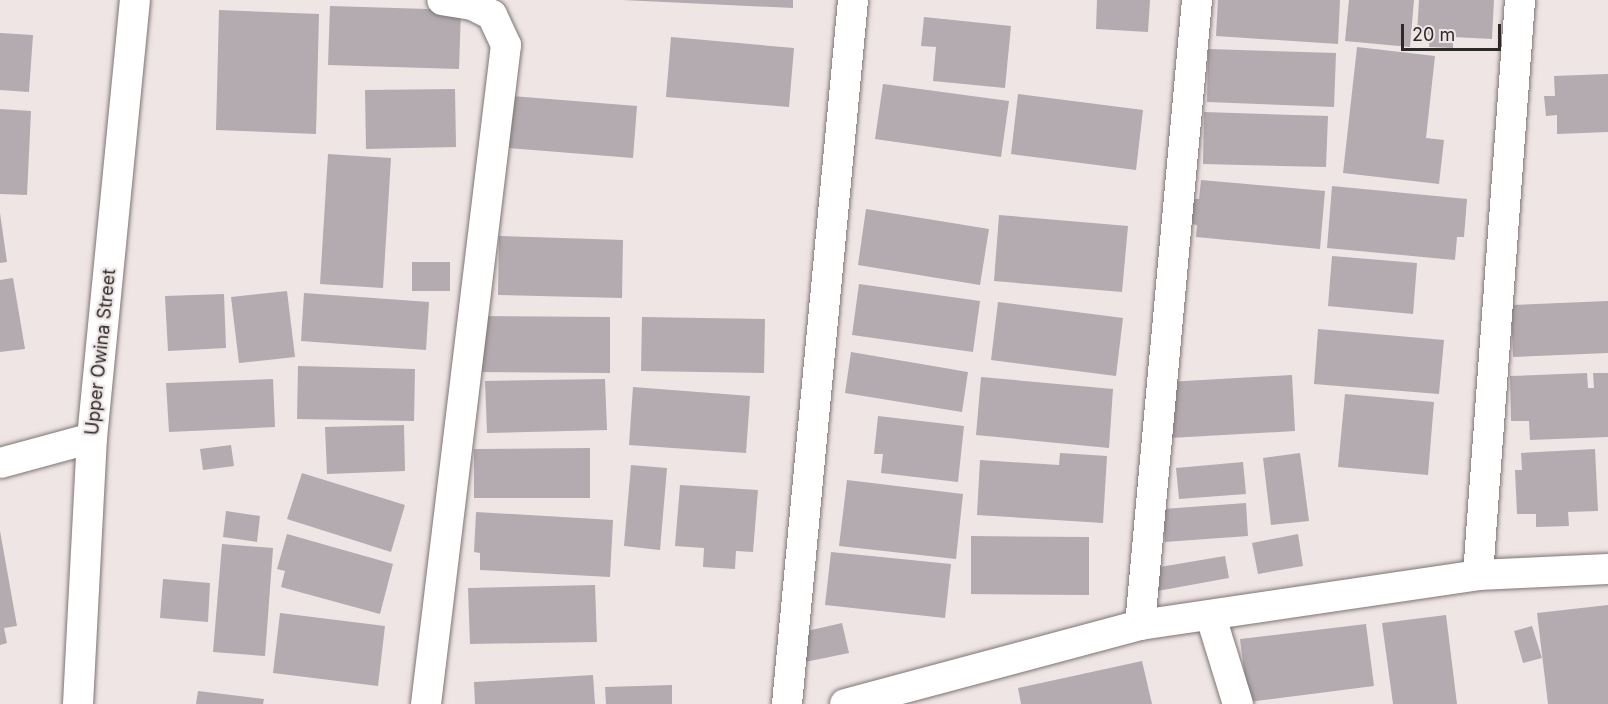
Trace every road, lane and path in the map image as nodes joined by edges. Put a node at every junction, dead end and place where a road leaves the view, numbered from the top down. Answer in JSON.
{"nodes":[{"id":1,"x":135,"y":0,"type":"edge"},
{"id":2,"x":442,"y":0,"type":"edge"},
{"id":3,"x":853,"y":0,"type":"edge"},
{"id":4,"x":1197,"y":0,"type":"edge"},
{"id":5,"x":1520,"y":0,"type":"edge"},
{"id":6,"x":92,"y":438,"type":"junction"},
{"id":7,"x":0,"y":463,"type":"edge"},
{"id":8,"x":1608,"y":569,"type":"edge"},
{"id":9,"x":1478,"y":575,"type":"junction"},
{"id":10,"x":1211,"y":617,"type":"junction"},
{"id":11,"x":1140,"y":625,"type":"junction"},
{"id":12,"x":78,"y":704,"type":"edge"},
{"id":13,"x":426,"y":704,"type":"edge"},
{"id":14,"x":787,"y":704,"type":"edge"},
{"id":15,"x":845,"y":704,"type":"edge"},
{"id":16,"x":1238,"y":704,"type":"edge"}],
"edges":[{"from":1,"to":6,"type":"street","name":"Upper Owina Street"},
{"from":2,"to":13,"type":"street"},
{"from":3,"to":14,"type":"street"},
{"from":4,"to":11,"type":"street"},
{"from":5,"to":9,"type":"street"},
{"from":6,"to":7,"type":"street"},
{"from":6,"to":12,"type":"street","name":"Upper Owina Street"},
{"from":8,"to":9,"type":"street"},
{"from":9,"to":10,"type":"street"},
{"from":10,"to":11,"type":"street"},
{"from":10,"to":16,"type":"street"},
{"from":11,"to":15,"type":"street"}]}
